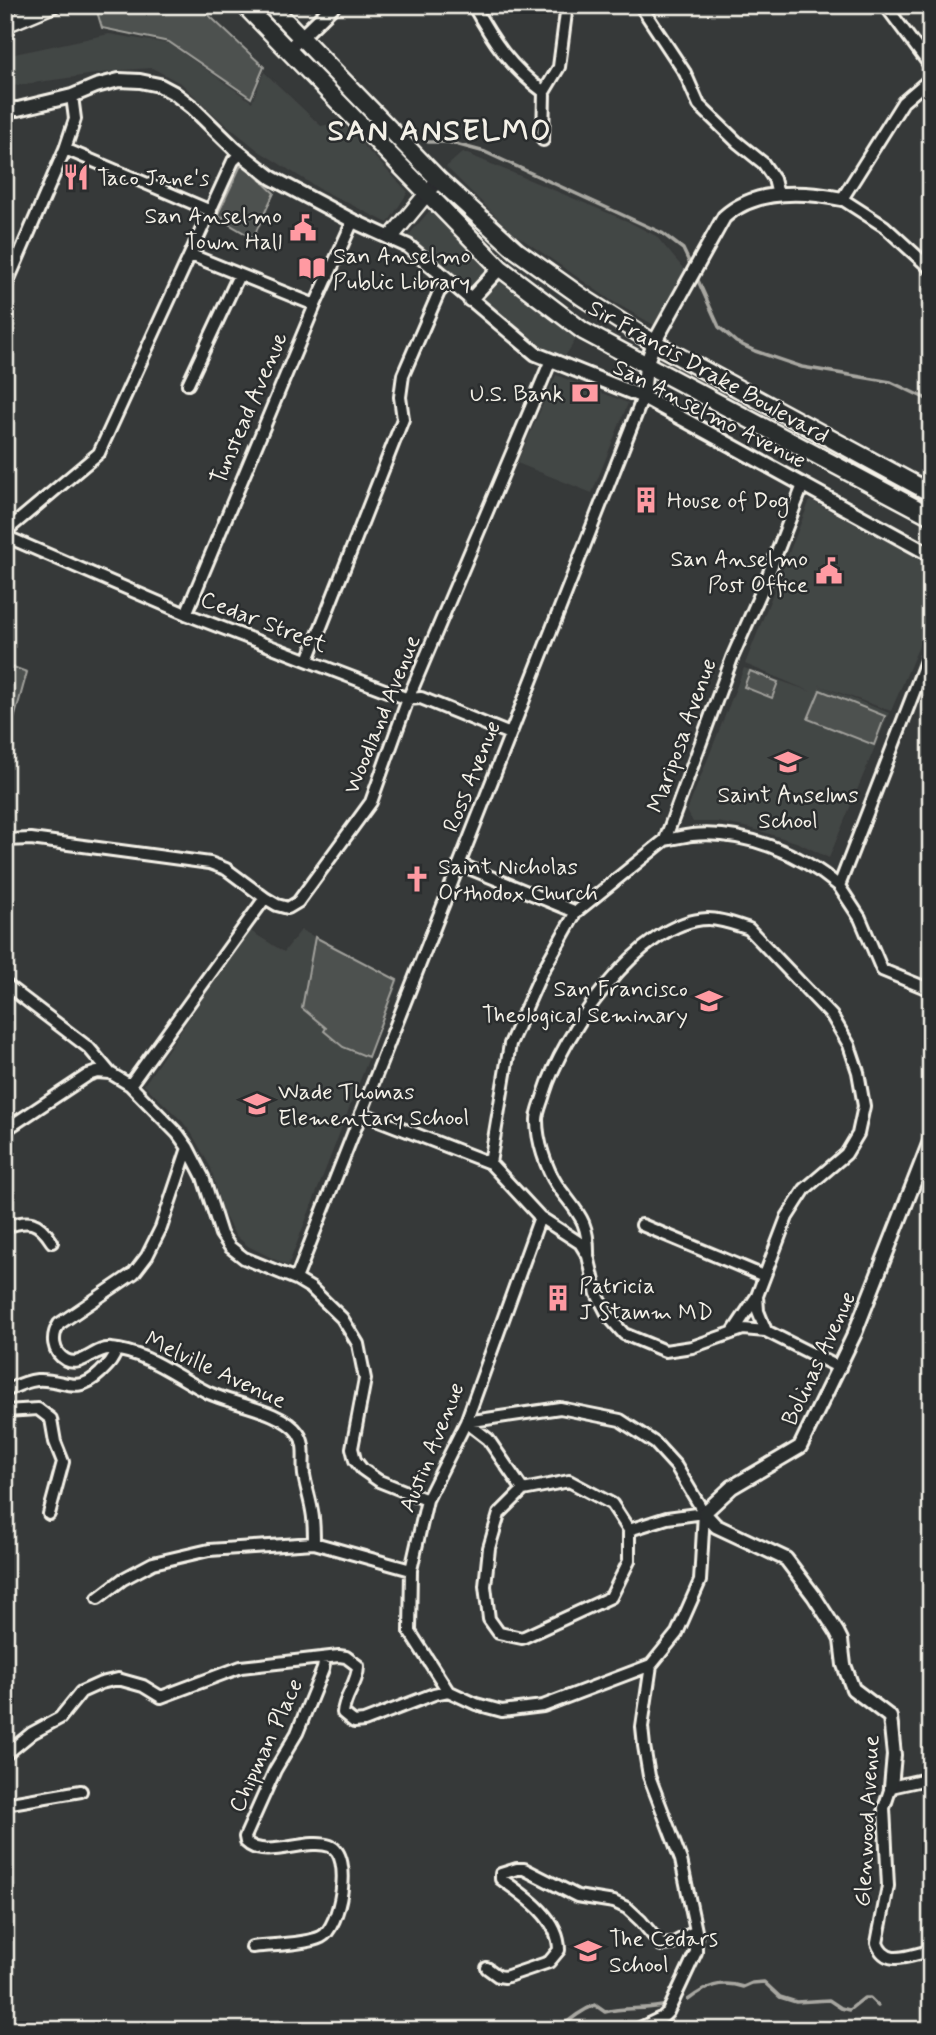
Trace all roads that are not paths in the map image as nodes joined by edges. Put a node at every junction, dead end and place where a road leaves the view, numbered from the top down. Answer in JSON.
{"nodes":[{"id":1,"x":53,"y":5,"type":"edge"},
{"id":2,"x":244,"y":5,"type":"edge"},
{"id":3,"x":270,"y":5,"type":"edge"},
{"id":4,"x":334,"y":5,"type":"edge"},
{"id":5,"x":472,"y":5,"type":"edge"},
{"id":6,"x":567,"y":5,"type":"edge"},
{"id":7,"x":640,"y":5,"type":"edge"},
{"id":8,"x":885,"y":5,"type":"edge"},
{"id":9,"x":5,"y":25,"type":"edge"},
{"id":10,"x":301,"y":37,"type":"junction"},
{"id":11,"x":288,"y":50,"type":"junction"},
{"id":12,"x":931,"y":67,"type":"edge"},
{"id":13,"x":931,"y":78,"type":"edge"},
{"id":14,"x":544,"y":92,"type":"junction"},
{"id":15,"x":72,"y":96,"type":"junction"},
{"id":16,"x":5,"y":109,"type":"edge"},
{"id":17,"x":543,"y":140,"type":"dead end"},
{"id":18,"x":65,"y":149,"type":"junction"},
{"id":19,"x":241,"y":153,"type":"junction"},
{"id":20,"x":439,"y":180,"type":"junction"},
{"id":21,"x":426,"y":193,"type":"junction"},
{"id":22,"x":778,"y":195,"type":"junction"},
{"id":23,"x":842,"y":199,"type":"junction"},
{"id":24,"x":211,"y":211,"type":"junction"},
{"id":25,"x":354,"y":221,"type":"junction"},
{"id":26,"x":391,"y":237,"type":"junction"},
{"id":27,"x":191,"y":255,"type":"junction"},
{"id":28,"x":500,"y":268,"type":"junction"},
{"id":29,"x":931,"y":269,"type":"edge"},
{"id":30,"x":239,"y":275,"type":"junction"},
{"id":31,"x":449,"y":282,"type":"junction"},
{"id":32,"x":5,"y":288,"type":"edge"},
{"id":33,"x":470,"y":300,"type":"junction"},
{"id":34,"x":316,"y":305,"type":"junction"},
{"id":35,"x":654,"y":343,"type":"junction"},
{"id":36,"x":551,"y":360,"type":"junction"},
{"id":37,"x":646,"y":365,"type":"junction"},
{"id":38,"x":188,"y":384,"type":"dead end"},
{"id":39,"x":643,"y":397,"type":"junction"},
{"id":40,"x":803,"y":485,"type":"junction"},
{"id":41,"x":931,"y":493,"type":"edge"},
{"id":42,"x":931,"y":516,"type":"edge"},
{"id":43,"x":5,"y":534,"type":"edge"},
{"id":44,"x":931,"y":555,"type":"edge"},
{"id":45,"x":186,"y":614,"type":"junction"},
{"id":46,"x":931,"y":648,"type":"edge"},
{"id":47,"x":308,"y":660,"type":"junction"},
{"id":48,"x":408,"y":699,"type":"junction"},
{"id":49,"x":510,"y":734,"type":"junction"},
{"id":50,"x":5,"y":840,"type":"edge"},
{"id":51,"x":665,"y":841,"type":"junction"},
{"id":52,"x":459,"y":864,"type":"junction"},
{"id":53,"x":839,"y":886,"type":"junction"},
{"id":54,"x":265,"y":898,"type":"junction"},
{"id":55,"x":576,"y":912,"type":"junction"},
{"id":56,"x":5,"y":984,"type":"edge"},
{"id":57,"x":931,"y":990,"type":"edge"},
{"id":58,"x":110,"y":1073,"type":"junction"},
{"id":59,"x":130,"y":1086,"type":"junction"},
{"id":60,"x":361,"y":1113,"type":"junction"},
{"id":61,"x":5,"y":1130,"type":"edge"},
{"id":62,"x":931,"y":1139,"type":"edge"},
{"id":63,"x":188,"y":1148,"type":"junction"},
{"id":64,"x":490,"y":1163,"type":"junction"},
{"id":65,"x":579,"y":1215,"type":"junction"},
{"id":66,"x":540,"y":1217,"type":"junction"},
{"id":67,"x":642,"y":1225,"type":"dead end"},
{"id":68,"x":5,"y":1227,"type":"edge"},
{"id":69,"x":567,"y":1234,"type":"junction"},
{"id":70,"x":52,"y":1242,"type":"dead end"},
{"id":71,"x":589,"y":1256,"type":"junction"},
{"id":72,"x":764,"y":1276,"type":"junction"},
{"id":73,"x":296,"y":1279,"type":"junction"},
{"id":74,"x":757,"y":1296,"type":"junction"},
{"id":75,"x":766,"y":1331,"type":"junction"},
{"id":76,"x":733,"y":1332,"type":"junction"},
{"id":77,"x":116,"y":1350,"type":"junction"},
{"id":78,"x":840,"y":1368,"type":"junction"},
{"id":79,"x":5,"y":1391,"type":"edge"},
{"id":80,"x":5,"y":1410,"type":"edge"},
{"id":81,"x":466,"y":1422,"type":"junction"},
{"id":82,"x":523,"y":1490,"type":"junction"},
{"id":83,"x":427,"y":1500,"type":"junction"},
{"id":84,"x":704,"y":1513,"type":"junction"},
{"id":85,"x":49,"y":1514,"type":"dead end"},
{"id":86,"x":629,"y":1530,"type":"junction"},
{"id":87,"x":314,"y":1543,"type":"junction"},
{"id":88,"x":411,"y":1570,"type":"junction"},
{"id":89,"x":98,"y":1598,"type":"dead end"},
{"id":90,"x":325,"y":1658,"type":"junction"},
{"id":91,"x":651,"y":1665,"type":"junction"},
{"id":92,"x":448,"y":1691,"type":"junction"},
{"id":93,"x":5,"y":1755,"type":"edge"},
{"id":94,"x":931,"y":1778,"type":"edge"},
{"id":95,"x":891,"y":1787,"type":"junction"},
{"id":96,"x":81,"y":1791,"type":"dead end"},
{"id":97,"x":5,"y":1804,"type":"edge"},
{"id":98,"x":696,"y":1931,"type":"junction"},
{"id":99,"x":252,"y":1947,"type":"dead end"},
{"id":100,"x":931,"y":1951,"type":"edge"},
{"id":101,"x":487,"y":1968,"type":"dead end"},
{"id":102,"x":636,"y":2030,"type":"edge"}],
"edges":[{"from":1,"to":9,"type":"main road"},
{"from":2,"to":11,"type":"main road","name":"Sir Francis Drake Boulevard"},
{"from":3,"to":10,"type":"main road","name":"Sir Francis Drake Boulevard"},
{"from":4,"to":10,"type":"street"},
{"from":5,"to":14,"type":"street"},
{"from":6,"to":14,"type":"street"},
{"from":7,"to":22,"type":"street"},
{"from":8,"to":12,"type":"street"},
{"from":10,"to":11,"type":"street"},
{"from":10,"to":20,"type":"main road","name":"Sir Francis Drake Boulevard"},
{"from":11,"to":21,"type":"main road","name":"Sir Francis Drake Boulevard"},
{"from":13,"to":23,"type":"street"},
{"from":14,"to":17,"type":"street"},
{"from":15,"to":16,"type":"street","name":"San Anselmo Avenue"},
{"from":15,"to":18,"type":"street"},
{"from":15,"to":19,"type":"street","name":"San Anselmo Avenue"},
{"from":18,"to":24,"type":"street"},
{"from":18,"to":32,"type":"street"},
{"from":19,"to":24,"type":"street"},
{"from":19,"to":25,"type":"street","name":"San Anselmo Avenue"},
{"from":20,"to":21,"type":"main road"},
{"from":20,"to":35,"type":"main road","name":"Sir Francis Drake Boulevard"},
{"from":21,"to":26,"type":"main road"},
{"from":21,"to":28,"type":"main road","name":"Sir Francis Drake Boulevard"},
{"from":22,"to":23,"type":"street","name":"Ross Avenue"},
{"from":22,"to":35,"type":"street","name":"Ross Avenue"},
{"from":23,"to":29,"type":"street"},
{"from":24,"to":27,"type":"street"},
{"from":25,"to":26,"type":"street","name":"San Anselmo Avenue"},
{"from":25,"to":34,"type":"street","name":"Tunstead Avenue"},
{"from":26,"to":31,"type":"street","name":"San Anselmo Avenue"},
{"from":27,"to":30,"type":"street"},
{"from":27,"to":43,"type":"street"},
{"from":28,"to":33,"type":"street"},
{"from":28,"to":37,"type":"main road","name":"Sir Francis Drake Boulevard"},
{"from":30,"to":34,"type":"street"},
{"from":30,"to":38,"type":"street"},
{"from":31,"to":33,"type":"street","name":"San Anselmo Avenue"},
{"from":31,"to":47,"type":"street"},
{"from":33,"to":36,"type":"street","name":"San Anselmo Avenue"},
{"from":34,"to":45,"type":"street","name":"Tunstead Avenue"},
{"from":35,"to":37,"type":"street","name":"Ross Avenue"},
{"from":35,"to":41,"type":"main road","name":"Sir Francis Drake Boulevard"},
{"from":36,"to":39,"type":"street","name":"San Anselmo Avenue"},
{"from":36,"to":48,"type":"street","name":"Woodland Avenue"},
{"from":37,"to":39,"type":"street","name":"Ross Avenue"},
{"from":37,"to":42,"type":"main road","name":"Sir Francis Drake Boulevard"},
{"from":39,"to":40,"type":"street","name":"San Anselmo Avenue"},
{"from":39,"to":49,"type":"street","name":"Ross Avenue"},
{"from":40,"to":44,"type":"street","name":"San Anselmo Avenue"},
{"from":40,"to":51,"type":"street","name":"Mariposa Avenue"},
{"from":43,"to":45,"type":"street","name":"Cedar Street"},
{"from":45,"to":47,"type":"street","name":"Cedar Street"},
{"from":46,"to":53,"type":"street"},
{"from":47,"to":48,"type":"street","name":"Cedar Street"},
{"from":48,"to":49,"type":"street","name":"Cedar Street"},
{"from":48,"to":54,"type":"street","name":"Woodland Avenue"},
{"from":49,"to":52,"type":"street","name":"Ross Avenue"},
{"from":50,"to":54,"type":"street"},
{"from":51,"to":53,"type":"street"},
{"from":51,"to":55,"type":"street","name":"Mariposa Avenue"},
{"from":52,"to":55,"type":"street"},
{"from":52,"to":60,"type":"street","name":"Ross Avenue"},
{"from":53,"to":57,"type":"street"},
{"from":54,"to":59,"type":"street"},
{"from":55,"to":64,"type":"street","name":"Mariposa Avenue"},
{"from":56,"to":58,"type":"street"},
{"from":58,"to":59,"type":"street"},
{"from":58,"to":61,"type":"street"},
{"from":59,"to":63,"type":"street"},
{"from":60,"to":64,"type":"street"},
{"from":60,"to":73,"type":"street","name":"Ross Avenue"},
{"from":62,"to":78,"type":"street","name":"Bolinas Avenue"},
{"from":63,"to":73,"type":"street"},
{"from":63,"to":77,"type":"street"},
{"from":64,"to":66,"type":"street"},
{"from":65,"to":69,"type":"street"},
{"from":65,"to":71,"type":"street"},
{"from":65,"to":72,"type":"street"},
{"from":66,"to":69,"type":"street"},
{"from":66,"to":81,"type":"street","name":"Austin Avenue"},
{"from":67,"to":72,"type":"street"},
{"from":68,"to":70,"type":"street"},
{"from":69,"to":71,"type":"street"},
{"from":71,"to":76,"type":"street"},
{"from":72,"to":74,"type":"street"},
{"from":73,"to":83,"type":"street"},
{"from":74,"to":75,"type":"street"},
{"from":74,"to":76,"type":"street"},
{"from":75,"to":76,"type":"street"},
{"from":75,"to":78,"type":"street"},
{"from":77,"to":79,"type":"street","name":"Melville Avenue"},
{"from":77,"to":87,"type":"street","name":"Melville Avenue"},
{"from":78,"to":84,"type":"street","name":"Bolinas Avenue"},
{"from":80,"to":85,"type":"street"},
{"from":81,"to":82,"type":"street"},
{"from":81,"to":83,"type":"street","name":"Austin Avenue"},
{"from":81,"to":84,"type":"street"},
{"from":82,"to":86,"type":"street"},
{"from":82,"to":86,"type":"street"},
{"from":83,"to":88,"type":"street","name":"Austin Avenue"},
{"from":84,"to":86,"type":"street"},
{"from":84,"to":91,"type":"street"},
{"from":84,"to":95,"type":"street","name":"Glenwood Avenue"},
{"from":87,"to":88,"type":"street"},
{"from":87,"to":89,"type":"street"},
{"from":88,"to":92,"type":"street","name":"Austin Avenue"},
{"from":90,"to":92,"type":"street"},
{"from":90,"to":93,"type":"street"},
{"from":90,"to":99,"type":"street","name":"Chipman Place"},
{"from":91,"to":92,"type":"street"},
{"from":91,"to":98,"type":"street"},
{"from":94,"to":95,"type":"street"},
{"from":95,"to":100,"type":"street","name":"Glenwood Avenue"},
{"from":96,"to":97,"type":"street"},
{"from":98,"to":101,"type":"street"},
{"from":98,"to":102,"type":"street"}]}
